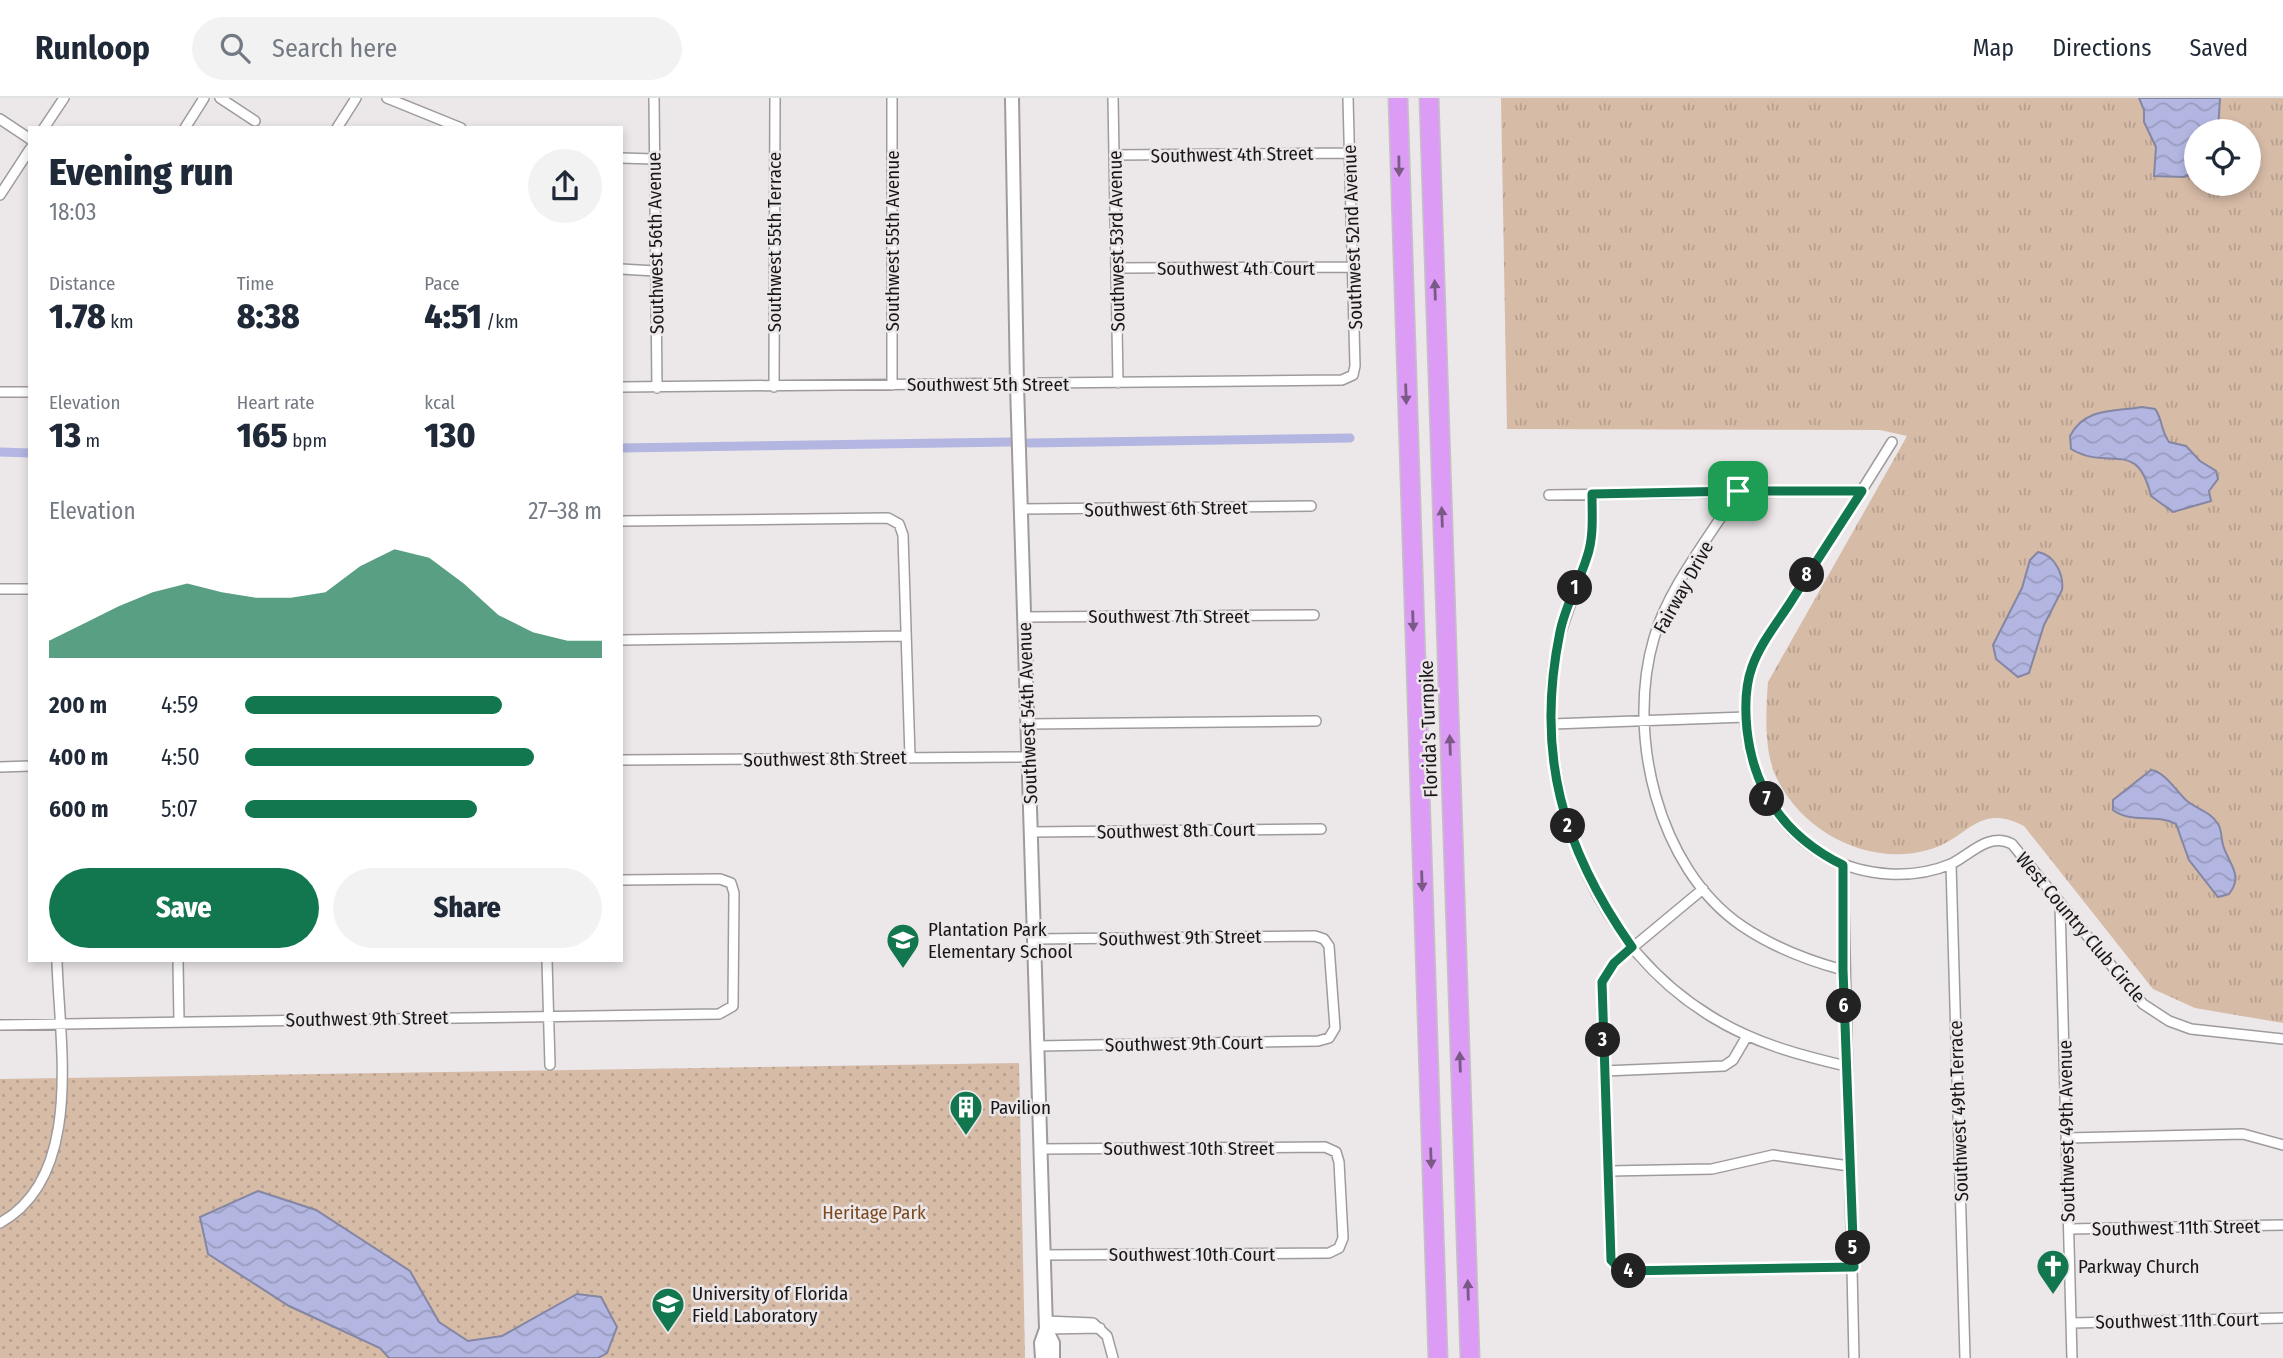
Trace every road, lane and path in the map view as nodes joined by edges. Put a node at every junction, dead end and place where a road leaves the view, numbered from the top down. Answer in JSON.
{"nodes":[{"id":1,"x":64,"y":98,"type":"edge"},
{"id":2,"x":204,"y":98,"type":"edge"},
{"id":3,"x":220,"y":98,"type":"edge"},
{"id":4,"x":356,"y":98,"type":"edge"},
{"id":5,"x":387,"y":98,"type":"edge"},
{"id":6,"x":654,"y":98,"type":"edge"},
{"id":7,"x":775,"y":98,"type":"edge"},
{"id":8,"x":892,"y":98,"type":"edge"},
{"id":9,"x":1012,"y":98,"type":"edge"},
{"id":10,"x":1114,"y":98,"type":"edge"},
{"id":11,"x":1348,"y":98,"type":"edge"},
{"id":12,"x":1398,"y":98,"type":"edge"},
{"id":13,"x":1429,"y":98,"type":"edge"},
{"id":14,"x":0,"y":119,"type":"edge"},
{"id":15,"x":255,"y":121,"type":"dead end"},
{"id":16,"x":45,"y":126,"type":"edge"},
{"id":17,"x":186,"y":126,"type":"edge"},
{"id":18,"x":338,"y":126,"type":"edge"},
{"id":19,"x":456,"y":126,"type":"edge"},
{"id":20,"x":28,"y":138,"type":"edge"},
{"id":21,"x":28,"y":152,"type":"edge"},
{"id":22,"x":1349,"y":153,"type":"junction"},
{"id":23,"x":1114,"y":155,"type":"junction"},
{"id":24,"x":623,"y":158,"type":"edge"},
{"id":25,"x":654,"y":159,"type":"junction"},
{"id":26,"x":0,"y":195,"type":"edge"},
{"id":27,"x":1353,"y":267,"type":"junction"},
{"id":28,"x":1118,"y":268,"type":"junction"},
{"id":29,"x":623,"y":269,"type":"edge"},
{"id":30,"x":655,"y":271,"type":"junction"},
{"id":31,"x":1353,"y":375,"type":"joint"},
{"id":32,"x":1118,"y":383,"type":"junction"},
{"id":33,"x":892,"y":385,"type":"junction"},
{"id":34,"x":1017,"y":385,"type":"junction"},
{"id":35,"x":623,"y":387,"type":"edge"},
{"id":36,"x":774,"y":387,"type":"junction"},
{"id":37,"x":657,"y":388,"type":"junction"},
{"id":38,"x":0,"y":392,"type":"edge"},
{"id":39,"x":28,"y":392,"type":"edge"},
{"id":40,"x":1892,"y":442,"type":"dead end"},
{"id":41,"x":1738,"y":491,"type":"junction"},
{"id":42,"x":1862,"y":491,"type":"junction"},
{"id":43,"x":1592,"y":494,"type":"junction"},
{"id":44,"x":1549,"y":495,"type":"dead end"},
{"id":45,"x":1311,"y":506,"type":"dead end"},
{"id":46,"x":1021,"y":509,"type":"junction"},
{"id":47,"x":623,"y":521,"type":"edge"},
{"id":48,"x":0,"y":589,"type":"edge"},
{"id":49,"x":28,"y":589,"type":"edge"},
{"id":50,"x":1314,"y":615,"type":"dead end"},
{"id":51,"x":1024,"y":617,"type":"junction"},
{"id":52,"x":905,"y":636,"type":"junction"},
{"id":53,"x":623,"y":640,"type":"edge"},
{"id":54,"x":1746,"y":717,"type":"junction"},
{"id":55,"x":1316,"y":721,"type":"dead end"},
{"id":56,"x":1645,"y":721,"type":"junction"},
{"id":57,"x":1028,"y":724,"type":"junction"},
{"id":58,"x":1552,"y":724,"type":"junction"},
{"id":59,"x":910,"y":757,"type":"junction"},
{"id":60,"x":1029,"y":757,"type":"junction"},
{"id":61,"x":623,"y":760,"type":"edge"},
{"id":62,"x":28,"y":766,"type":"edge"},
{"id":63,"x":0,"y":767,"type":"edge"},
{"id":64,"x":1321,"y":829,"type":"dead end"},
{"id":65,"x":1031,"y":832,"type":"junction"},
{"id":66,"x":1951,"y":864,"type":"junction"},
{"id":67,"x":1843,"y":865,"type":"junction"},
{"id":68,"x":623,"y":880,"type":"edge"},
{"id":69,"x":1703,"y":889,"type":"junction"},
{"id":70,"x":2060,"y":904,"type":"junction"},
{"id":71,"x":1034,"y":939,"type":"junction"},
{"id":72,"x":1632,"y":947,"type":"junction"},
{"id":73,"x":57,"y":962,"type":"edge"},
{"id":74,"x":178,"y":962,"type":"edge"},
{"id":75,"x":547,"y":962,"type":"edge"},
{"id":76,"x":1843,"y":970,"type":"junction"},
{"id":77,"x":548,"y":1016,"type":"junction"},
{"id":78,"x":179,"y":1021,"type":"junction"},
{"id":79,"x":59,"y":1024,"type":"junction"},
{"id":80,"x":0,"y":1026,"type":"edge"},
{"id":81,"x":1747,"y":1036,"type":"junction"},
{"id":82,"x":1329,"y":1038,"type":"joint"},
{"id":83,"x":2283,"y":1039,"type":"edge"},
{"id":84,"x":1038,"y":1046,"type":"junction"},
{"id":85,"x":550,"y":1065,"type":"dead end"},
{"id":86,"x":1846,"y":1066,"type":"junction"},
{"id":87,"x":1604,"y":1070,"type":"junction"},
{"id":88,"x":2067,"y":1138,"type":"junction"},
{"id":89,"x":2283,"y":1144,"type":"edge"},
{"id":90,"x":1041,"y":1149,"type":"junction"},
{"id":91,"x":1849,"y":1166,"type":"junction"},
{"id":92,"x":1609,"y":1171,"type":"junction"},
{"id":93,"x":0,"y":1223,"type":"edge"},
{"id":94,"x":2283,"y":1225,"type":"edge"},
{"id":95,"x":2069,"y":1229,"type":"junction"},
{"id":96,"x":1339,"y":1248,"type":"joint"},
{"id":97,"x":1044,"y":1255,"type":"junction"},
{"id":98,"x":1854,"y":1267,"type":"junction"},
{"id":99,"x":2283,"y":1318,"type":"edge"},
{"id":100,"x":2072,"y":1323,"type":"junction"},
{"id":101,"x":1045,"y":1325,"type":"junction"},
{"id":102,"x":1042,"y":1358,"type":"edge"},
{"id":103,"x":1053,"y":1358,"type":"edge"},
{"id":104,"x":1113,"y":1358,"type":"edge"},
{"id":105,"x":1438,"y":1358,"type":"edge"},
{"id":106,"x":1470,"y":1358,"type":"edge"},
{"id":107,"x":1854,"y":1358,"type":"edge"},
{"id":108,"x":1965,"y":1358,"type":"edge"},
{"id":109,"x":2073,"y":1358,"type":"edge"}],
"edges":[{"from":1,"to":16,"type":"street"},
{"from":2,"to":17,"type":"street"},
{"from":3,"to":15,"type":"street"},
{"from":4,"to":18,"type":"street"},
{"from":5,"to":19,"type":"street"},
{"from":6,"to":25,"type":"street","name":"Southwest 56th Avenue"},
{"from":7,"to":36,"type":"street","name":"Southwest 55th Terrace"},
{"from":8,"to":33,"type":"street","name":"Southwest 55th Avenue"},
{"from":9,"to":34,"type":"street","name":"Southwest 54th Avenue"},
{"from":10,"to":23,"type":"street","name":"Southwest 53rd Avenue"},
{"from":11,"to":22,"type":"street","name":"Southwest 52nd Avenue"},
{"from":12,"to":105,"type":"highway","name":"Florida's Turnpike","one_way":true},
{"from":106,"to":13,"type":"highway","name":"Florida's Turnpike","one_way":true},
{"from":14,"to":20,"type":"street"},
{"from":21,"to":26,"type":"street"},
{"from":22,"to":23,"type":"street","name":"Southwest 4th Street"},
{"from":22,"to":27,"type":"street","name":"Southwest 52nd Avenue"},
{"from":23,"to":28,"type":"street","name":"Southwest 53rd Avenue"},
{"from":24,"to":25,"type":"street"},
{"from":25,"to":30,"type":"street","name":"Southwest 56th Avenue"},
{"from":27,"to":28,"type":"street","name":"Southwest 4th Court"},
{"from":27,"to":31,"type":"street","name":"Southwest 52nd Avenue"},
{"from":28,"to":32,"type":"street","name":"Southwest 53rd Avenue"},
{"from":29,"to":30,"type":"street"},
{"from":30,"to":37,"type":"street","name":"Southwest 56th Avenue"},
{"from":31,"to":32,"type":"street","name":"Southwest 5th Street"},
{"from":32,"to":34,"type":"street","name":"Southwest 5th Street"},
{"from":33,"to":34,"type":"street","name":"Southwest 5th Street"},
{"from":33,"to":36,"type":"street","name":"Southwest 5th Street"},
{"from":34,"to":46,"type":"street","name":"Southwest 54th Avenue"},
{"from":35,"to":37,"type":"street","name":"Southwest 5th Street"},
{"from":36,"to":37,"type":"street","name":"Southwest 5th Street"},
{"from":38,"to":39,"type":"street"},
{"from":40,"to":42,"type":"street","name":"West Country Club Circle"},
{"from":41,"to":42,"type":"street"},
{"from":41,"to":43,"type":"street"},
{"from":41,"to":56,"type":"street","name":"Fairway Drive"},
{"from":42,"to":54,"type":"street","name":"West Country Club Circle"},
{"from":43,"to":44,"type":"street"},
{"from":43,"to":58,"type":"street"},
{"from":45,"to":46,"type":"street","name":"Southwest 6th Street"},
{"from":46,"to":51,"type":"street","name":"Southwest 54th Avenue"},
{"from":47,"to":52,"type":"street"},
{"from":48,"to":49,"type":"street"},
{"from":50,"to":51,"type":"street","name":"Southwest 7th Street"},
{"from":51,"to":57,"type":"street","name":"Southwest 54th Avenue"},
{"from":52,"to":53,"type":"street"},
{"from":52,"to":59,"type":"street"},
{"from":54,"to":56,"type":"street"},
{"from":54,"to":67,"type":"street","name":"West Country Club Circle"},
{"from":55,"to":57,"type":"street"},
{"from":56,"to":58,"type":"street"},
{"from":56,"to":69,"type":"street","name":"Fairway Drive"},
{"from":57,"to":60,"type":"street","name":"Southwest 54th Avenue"},
{"from":58,"to":72,"type":"street"},
{"from":59,"to":60,"type":"street","name":"Southwest 8th Street"},
{"from":59,"to":61,"type":"street","name":"Southwest 8th Street"},
{"from":60,"to":65,"type":"street","name":"Southwest 54th Avenue"},
{"from":62,"to":63,"type":"street"},
{"from":64,"to":65,"type":"street","name":"Southwest 8th Court"},
{"from":65,"to":71,"type":"street","name":"Southwest 54th Avenue"},
{"from":66,"to":67,"type":"street","name":"West Country Club Circle"},
{"from":66,"to":70,"type":"street","name":"West Country Club Circle"},
{"from":66,"to":108,"type":"street","name":"Southwest 49th Terrace"},
{"from":67,"to":76,"type":"street"},
{"from":68,"to":77,"type":"street","name":"Southwest 9th Street"},
{"from":69,"to":72,"type":"street"},
{"from":69,"to":76,"type":"street","name":"Fairway Drive"},
{"from":70,"to":83,"type":"street","name":"West Country Club Circle"},
{"from":70,"to":88,"type":"street","name":"Southwest 49th Avenue"},
{"from":71,"to":82,"type":"street","name":"Southwest 9th Street"},
{"from":71,"to":84,"type":"street","name":"Southwest 54th Avenue"},
{"from":72,"to":81,"type":"street"},
{"from":72,"to":87,"type":"street"},
{"from":73,"to":79,"type":"street"},
{"from":74,"to":78,"type":"street"},
{"from":75,"to":77,"type":"street"},
{"from":76,"to":86,"type":"street"},
{"from":77,"to":78,"type":"street","name":"Southwest 9th Street"},
{"from":77,"to":85,"type":"street"},
{"from":78,"to":79,"type":"street","name":"Southwest 9th Street"},
{"from":79,"to":80,"type":"street","name":"Southwest 9th Street"},
{"from":79,"to":93,"type":"street"},
{"from":81,"to":86,"type":"street"},
{"from":81,"to":87,"type":"street"},
{"from":82,"to":84,"type":"street","name":"Southwest 9th Court"},
{"from":84,"to":90,"type":"street","name":"Southwest 54th Avenue"},
{"from":86,"to":91,"type":"street"},
{"from":87,"to":92,"type":"street"},
{"from":88,"to":89,"type":"street"},
{"from":88,"to":95,"type":"street","name":"Southwest 49th Avenue"},
{"from":90,"to":96,"type":"street","name":"Southwest 10th Street"},
{"from":90,"to":97,"type":"street","name":"Southwest 54th Avenue"},
{"from":91,"to":92,"type":"street"},
{"from":91,"to":98,"type":"street"},
{"from":92,"to":98,"type":"street"},
{"from":94,"to":95,"type":"street","name":"Southwest 11th Street"},
{"from":95,"to":100,"type":"street","name":"Southwest 49th Avenue"},
{"from":96,"to":97,"type":"street","name":"Southwest 10th Court"},
{"from":97,"to":101,"type":"street","name":"Southwest 54th Avenue"},
{"from":98,"to":107,"type":"street"},
{"from":99,"to":100,"type":"street","name":"Southwest 11th Court"},
{"from":100,"to":109,"type":"street","name":"Southwest 49th Avenue"},
{"from":101,"to":102,"type":"street","name":"Southwest 54th Avenue"},
{"from":101,"to":103,"type":"street","name":"Southwest 54th Avenue"},
{"from":101,"to":104,"type":"street"}]}
